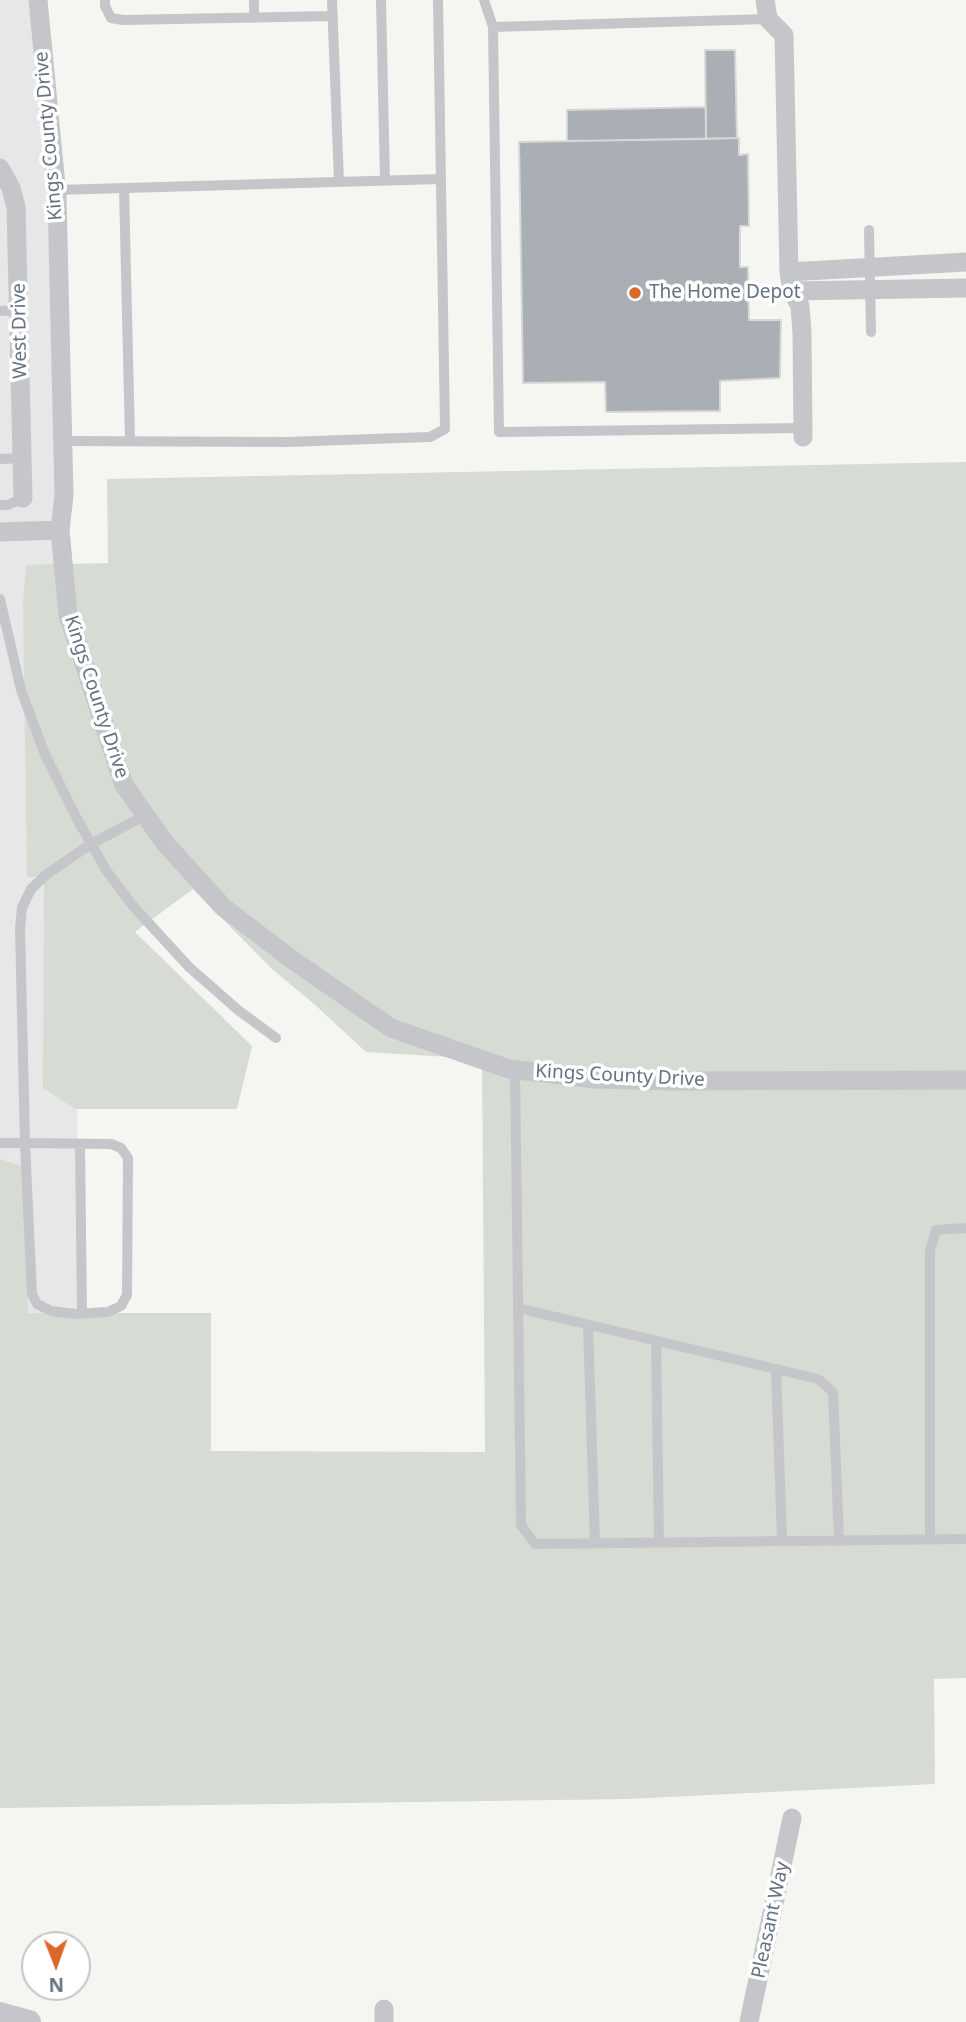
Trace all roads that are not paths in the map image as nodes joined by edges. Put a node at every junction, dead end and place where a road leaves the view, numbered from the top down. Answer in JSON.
{"nodes":[{"id":1,"x":38,"y":0,"type":"edge"},
{"id":2,"x":105,"y":0,"type":"edge"},
{"id":3,"x":254,"y":0,"type":"edge"},
{"id":4,"x":332,"y":0,"type":"edge"},
{"id":5,"x":381,"y":0,"type":"edge"},
{"id":6,"x":438,"y":0,"type":"edge"},
{"id":7,"x":484,"y":0,"type":"edge"},
{"id":8,"x":766,"y":10,"type":"edge"},
{"id":9,"x":332,"y":16,"type":"junction"},
{"id":10,"x":254,"y":18,"type":"junction"},
{"id":11,"x":493,"y":27,"type":"junction"},
{"id":12,"x":0,"y":168,"type":"edge"},
{"id":13,"x":441,"y":179,"type":"junction"},
{"id":14,"x":385,"y":181,"type":"junction"},
{"id":15,"x":339,"y":182,"type":"junction"},
{"id":16,"x":124,"y":188,"type":"junction"},
{"id":17,"x":56,"y":190,"type":"junction"},
{"id":18,"x":869,"y":230,"type":"dead end"},
{"id":19,"x":966,"y":262,"type":"edge"},
{"id":20,"x":870,"y":268,"type":"junction"},
{"id":21,"x":791,"y":282,"type":"junction"},
{"id":22,"x":966,"y":288,"type":"edge"},
{"id":23,"x":870,"y":289,"type":"junction"},
{"id":24,"x":10,"y":311,"type":"edge"},
{"id":25,"x":871,"y":332,"type":"dead end"},
{"id":26,"x":803,"y":433,"type":"joint"},
{"id":27,"x":130,"y":440,"type":"junction"},
{"id":28,"x":63,"y":441,"type":"junction"},
{"id":29,"x":23,"y":458,"type":"junction"},
{"id":30,"x":0,"y":459,"type":"edge"},
{"id":31,"x":23,"y":498,"type":"joint"},
{"id":32,"x":0,"y":505,"type":"edge"},
{"id":33,"x":60,"y":530,"type":"junction"},
{"id":34,"x":0,"y":533,"type":"edge"},
{"id":35,"x":0,"y":599,"type":"edge"},
{"id":36,"x":146,"y":815,"type":"junction"},
{"id":37,"x":91,"y":844,"type":"junction"},
{"id":38,"x":276,"y":1038,"type":"dead end"},
{"id":39,"x":515,"y":1070,"type":"junction"},
{"id":40,"x":966,"y":1080,"type":"edge"},
{"id":41,"x":0,"y":1143,"type":"edge"},
{"id":42,"x":25,"y":1143,"type":"junction"},
{"id":43,"x":80,"y":1144,"type":"junction"},
{"id":44,"x":966,"y":1228,"type":"edge"},
{"id":45,"x":518,"y":1308,"type":"junction"},
{"id":46,"x":82,"y":1313,"type":"junction"},
{"id":47,"x":588,"y":1325,"type":"junction"},
{"id":48,"x":656,"y":1341,"type":"junction"},
{"id":49,"x":776,"y":1369,"type":"junction"},
{"id":50,"x":966,"y":1539,"type":"edge"},
{"id":51,"x":930,"y":1540,"type":"junction"},
{"id":52,"x":782,"y":1541,"type":"junction"},
{"id":53,"x":839,"y":1541,"type":"junction"},
{"id":54,"x":659,"y":1542,"type":"junction"},
{"id":55,"x":595,"y":1543,"type":"junction"},
{"id":56,"x":792,"y":1818,"type":"dead end"},
{"id":57,"x":0,"y":2014,"type":"edge"},
{"id":58,"x":29,"y":2022,"type":"edge"},
{"id":59,"x":749,"y":2022,"type":"edge"}],
"edges":[{"from":1,"to":17,"type":"street","name":"Kings County Drive"},
{"from":2,"to":10,"type":"lane"},
{"from":3,"to":10,"type":"lane"},
{"from":4,"to":9,"type":"lane"},
{"from":5,"to":14,"type":"lane"},
{"from":6,"to":13,"type":"lane"},
{"from":7,"to":11,"type":"lane"},
{"from":8,"to":11,"type":"lane"},
{"from":8,"to":21,"type":"street"},
{"from":9,"to":10,"type":"lane"},
{"from":9,"to":15,"type":"lane"},
{"from":11,"to":26,"type":"lane"},
{"from":12,"to":24,"type":"street","name":"West Drive"},
{"from":13,"to":14,"type":"lane"},
{"from":13,"to":27,"type":"lane"},
{"from":14,"to":15,"type":"lane"},
{"from":15,"to":16,"type":"lane"},
{"from":16,"to":17,"type":"lane"},
{"from":16,"to":27,"type":"lane"},
{"from":17,"to":28,"type":"street","name":"Kings County Drive"},
{"from":18,"to":20,"type":"lane"},
{"from":19,"to":20,"type":"street"},
{"from":20,"to":21,"type":"street"},
{"from":20,"to":23,"type":"lane"},
{"from":21,"to":23,"type":"street"},
{"from":21,"to":26,"type":"street"},
{"from":22,"to":23,"type":"street"},
{"from":23,"to":25,"type":"lane"},
{"from":24,"to":29,"type":"street","name":"West Drive"},
{"from":27,"to":28,"type":"lane"},
{"from":28,"to":33,"type":"street","name":"Kings County Drive"},
{"from":29,"to":30,"type":"lane"},
{"from":29,"to":31,"type":"street","name":"West Drive"},
{"from":31,"to":32,"type":"lane"},
{"from":33,"to":34,"type":"street"},
{"from":33,"to":36,"type":"street","name":"Kings County Drive"},
{"from":35,"to":37,"type":"lane"},
{"from":36,"to":37,"type":"lane"},
{"from":36,"to":39,"type":"street","name":"Kings County Drive"},
{"from":37,"to":38,"type":"lane"},
{"from":37,"to":42,"type":"lane"},
{"from":39,"to":40,"type":"street","name":"Kings County Drive"},
{"from":39,"to":45,"type":"lane"},
{"from":41,"to":42,"type":"lane"},
{"from":42,"to":43,"type":"lane"},
{"from":42,"to":46,"type":"lane"},
{"from":43,"to":46,"type":"lane"},
{"from":43,"to":46,"type":"lane"},
{"from":44,"to":51,"type":"lane"},
{"from":45,"to":47,"type":"lane"},
{"from":45,"to":55,"type":"lane"},
{"from":47,"to":48,"type":"lane"},
{"from":47,"to":55,"type":"lane"},
{"from":48,"to":49,"type":"lane"},
{"from":48,"to":54,"type":"lane"},
{"from":49,"to":52,"type":"lane"},
{"from":49,"to":53,"type":"lane"},
{"from":50,"to":51,"type":"lane"},
{"from":51,"to":53,"type":"lane"},
{"from":52,"to":53,"type":"lane"},
{"from":52,"to":54,"type":"lane"},
{"from":54,"to":55,"type":"lane"},
{"from":56,"to":59,"type":"street","name":"Pleasant Way"},
{"from":57,"to":58,"type":"street"}]}
